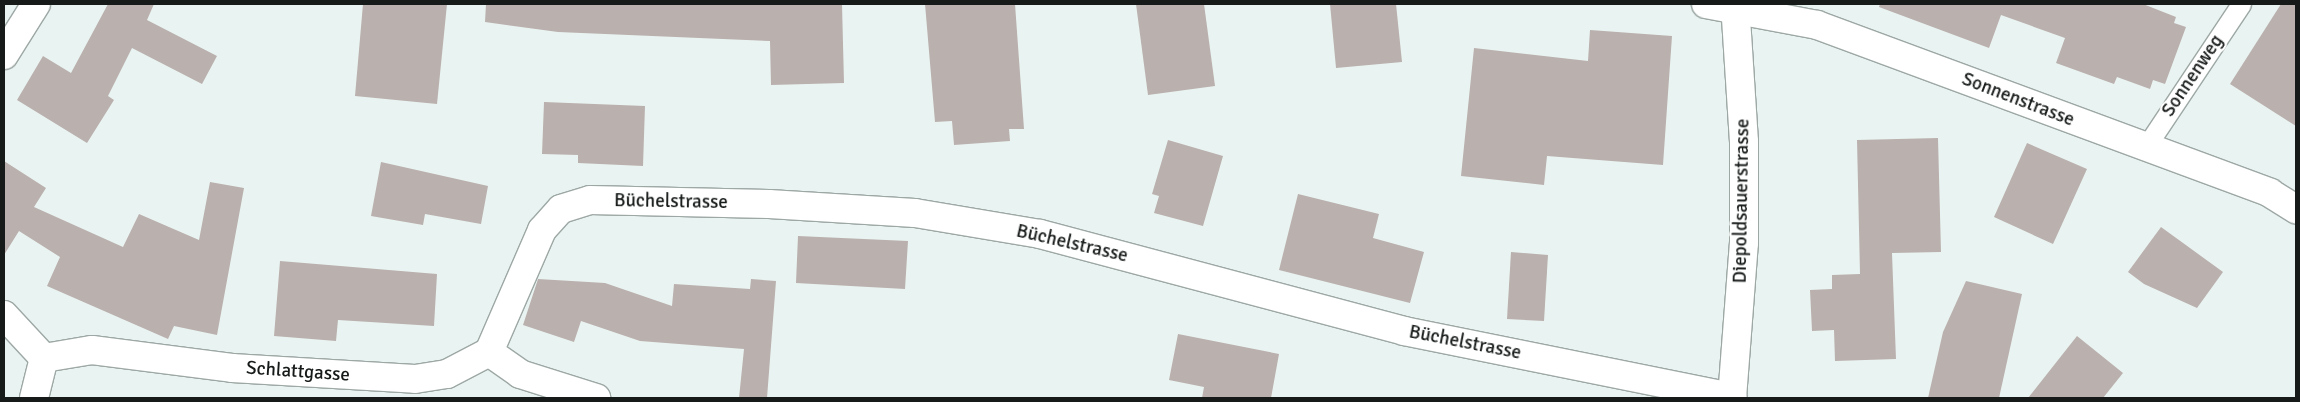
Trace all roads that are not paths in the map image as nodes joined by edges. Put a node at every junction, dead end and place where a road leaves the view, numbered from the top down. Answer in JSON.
{"nodes":[{"id":1,"x":36,"y":4,"type":"edge"},
{"id":2,"x":1706,"y":4,"type":"edge"},
{"id":3,"x":2241,"y":4,"type":"edge"},
{"id":4,"x":1735,"y":5,"type":"edge"},
{"id":5,"x":4,"y":55,"type":"edge"},
{"id":6,"x":2145,"y":148,"type":"junction"},
{"id":7,"x":2296,"y":209,"type":"edge"},
{"id":8,"x":4,"y":315,"type":"edge"},
{"id":9,"x":489,"y":352,"type":"junction"},
{"id":10,"x":44,"y":358,"type":"junction"},
{"id":11,"x":34,"y":398,"type":"edge"},
{"id":12,"x":596,"y":398,"type":"edge"},
{"id":13,"x":1732,"y":398,"type":"edge"}],
"edges":[{"from":1,"to":5,"type":"street"},
{"from":2,"to":4,"type":"street","name":"Sonnenstrasse"},
{"from":3,"to":6,"type":"lane","name":"Sonnenweg"},
{"from":4,"to":6,"type":"street","name":"Sonnenstrasse"},
{"from":4,"to":13,"type":"street","name":"Diepoldsauerstrasse"},
{"from":6,"to":7,"type":"street","name":"Sonnenstrasse"},
{"from":8,"to":10,"type":"street"},
{"from":9,"to":10,"type":"street","name":"Schlattgasse"},
{"from":9,"to":12,"type":"street"},
{"from":9,"to":13,"type":"street","name":"Büchelstrasse"},
{"from":10,"to":11,"type":"street"}]}
